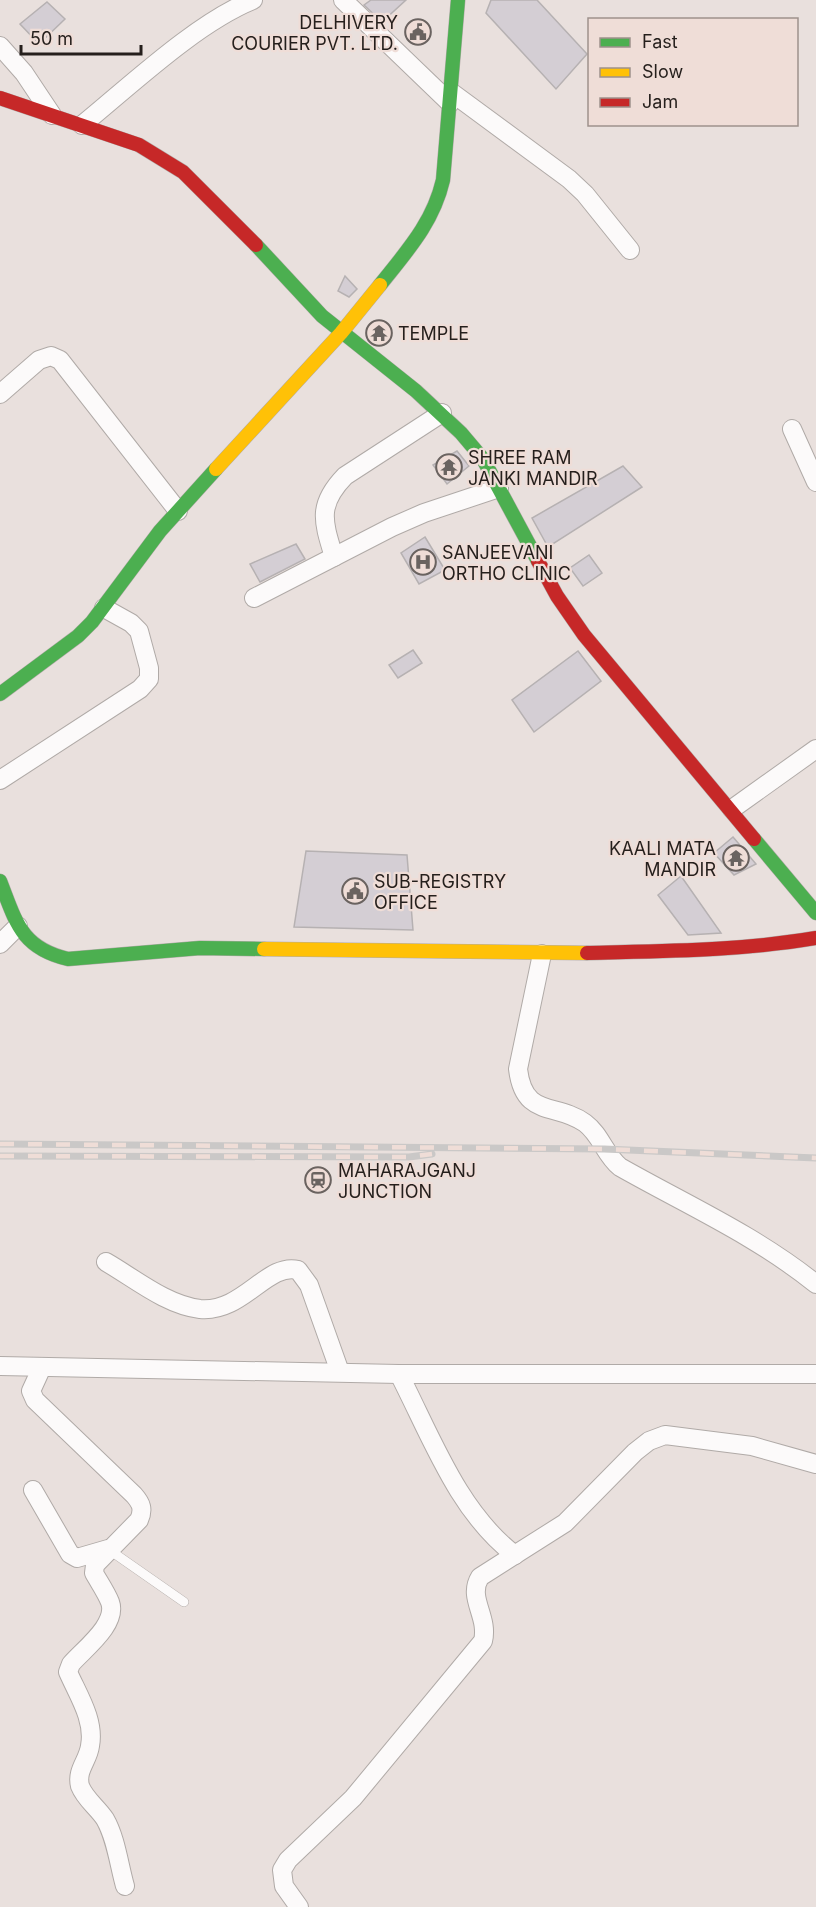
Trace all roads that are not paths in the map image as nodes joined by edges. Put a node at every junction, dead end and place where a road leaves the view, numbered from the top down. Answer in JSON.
{"nodes":[{"id":1,"x":343,"y":0,"type":"edge"},
{"id":2,"x":458,"y":0,"type":"edge"},
{"id":3,"x":242,"y":2,"type":"edge"},
{"id":4,"x":0,"y":46,"type":"edge"},
{"id":5,"x":0,"y":98,"type":"edge"},
{"id":6,"x":450,"y":98,"type":"junction"},
{"id":7,"x":52,"y":115,"type":"junction"},
{"id":8,"x":82,"y":125,"type":"junction"},
{"id":9,"x":630,"y":250,"type":"dead end"},
{"id":10,"x":341,"y":333,"type":"junction"},
{"id":11,"x":0,"y":394,"type":"edge"},
{"id":12,"x":442,"y":413,"type":"junction"},
{"id":13,"x":792,"y":429,"type":"dead end"},
{"id":14,"x":816,"y":483,"type":"edge"},
{"id":15,"x":499,"y":488,"type":"junction"},
{"id":16,"x":178,"y":511,"type":"junction"},
{"id":17,"x":334,"y":557,"type":"junction"},
{"id":18,"x":254,"y":598,"type":"dead end"},
{"id":19,"x":104,"y":608,"type":"junction"},
{"id":20,"x":0,"y":694,"type":"edge"},
{"id":21,"x":816,"y":749,"type":"edge"},
{"id":22,"x":0,"y":780,"type":"edge"},
{"id":23,"x":732,"y":809,"type":"junction"},
{"id":24,"x":0,"y":881,"type":"edge"},
{"id":25,"x":816,"y":913,"type":"edge"},
{"id":26,"x":18,"y":926,"type":"junction"},
{"id":27,"x":816,"y":938,"type":"edge"},
{"id":28,"x":0,"y":944,"type":"edge"},
{"id":29,"x":542,"y":954,"type":"junction"},
{"id":30,"x":106,"y":1262,"type":"dead end"},
{"id":31,"x":816,"y":1284,"type":"edge"},
{"id":32,"x":0,"y":1366,"type":"edge"},
{"id":33,"x":42,"y":1367,"type":"junction"},
{"id":34,"x":340,"y":1372,"type":"junction"},
{"id":35,"x":399,"y":1374,"type":"junction"},
{"id":36,"x":816,"y":1374,"type":"edge"},
{"id":37,"x":816,"y":1464,"type":"edge"},
{"id":38,"x":33,"y":1490,"type":"dead end"},
{"id":39,"x":108,"y":1549,"type":"junction"},
{"id":40,"x":515,"y":1555,"type":"junction"},
{"id":41,"x":184,"y":1602,"type":"dead end"},
{"id":42,"x":125,"y":1886,"type":"dead end"},
{"id":43,"x":299,"y":1907,"type":"edge"}],
"edges":[{"from":1,"to":6,"type":"street"},
{"from":2,"to":6,"type":"street"},
{"from":3,"to":8,"type":"street"},
{"from":4,"to":7,"type":"street"},
{"from":5,"to":7,"type":"street"},
{"from":6,"to":9,"type":"street"},
{"from":6,"to":10,"type":"street"},
{"from":7,"to":8,"type":"street"},
{"from":8,"to":10,"type":"street"},
{"from":10,"to":12,"type":"street"},
{"from":10,"to":16,"type":"street"},
{"from":11,"to":16,"type":"street"},
{"from":12,"to":15,"type":"street"},
{"from":12,"to":17,"type":"street"},
{"from":13,"to":14,"type":"street"},
{"from":15,"to":17,"type":"street"},
{"from":15,"to":23,"type":"street"},
{"from":16,"to":19,"type":"street"},
{"from":17,"to":18,"type":"street"},
{"from":19,"to":20,"type":"street"},
{"from":19,"to":22,"type":"street"},
{"from":21,"to":23,"type":"street"},
{"from":23,"to":25,"type":"street"},
{"from":24,"to":26,"type":"street"},
{"from":26,"to":28,"type":"street"},
{"from":26,"to":29,"type":"street"},
{"from":27,"to":29,"type":"street"},
{"from":29,"to":31,"type":"street"},
{"from":30,"to":34,"type":"street"},
{"from":32,"to":33,"type":"street"},
{"from":33,"to":34,"type":"street"},
{"from":33,"to":39,"type":"street"},
{"from":34,"to":35,"type":"street"},
{"from":35,"to":36,"type":"street"},
{"from":35,"to":40,"type":"street"},
{"from":37,"to":40,"type":"street"},
{"from":38,"to":39,"type":"street"},
{"from":39,"to":41,"type":"lane"},
{"from":39,"to":42,"type":"street"},
{"from":40,"to":43,"type":"street"}]}
